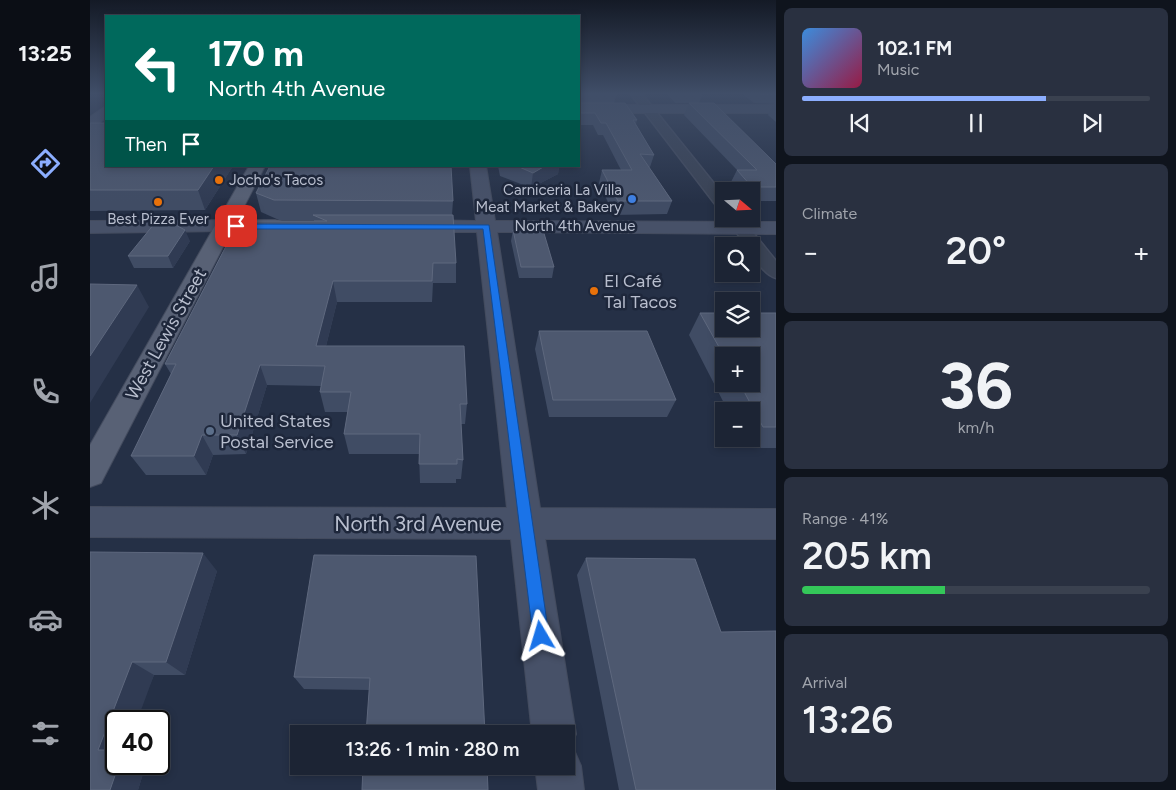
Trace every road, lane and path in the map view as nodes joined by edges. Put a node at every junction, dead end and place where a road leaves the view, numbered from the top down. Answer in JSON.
{"nodes":[{"id":1,"x":664,"y":130,"type":"edge"},
{"id":2,"x":256,"y":167,"type":"edge"},
{"id":3,"x":478,"y":167,"type":"edge"},
{"id":4,"x":715,"y":195,"type":"edge"},
{"id":5,"x":715,"y":223,"type":"edge"},
{"id":6,"x":225,"y":226,"type":"junction"},
{"id":7,"x":295,"y":226,"type":"edge"},
{"id":8,"x":402,"y":226,"type":"edge"},
{"id":9,"x":486,"y":226,"type":"junction"},
{"id":10,"x":760,"y":226,"type":"edge"},
{"id":11,"x":90,"y":227,"type":"edge"},
{"id":12,"x":741,"y":228,"type":"edge"},
{"id":13,"x":776,"y":228,"type":"edge"},
{"id":14,"x":776,"y":273,"type":"edge"},
{"id":15,"x":90,"y":474,"type":"edge"},
{"id":16,"x":90,"y":522,"type":"edge"},
{"id":17,"x":526,"y":523,"type":"junction"},
{"id":18,"x":776,"y":524,"type":"edge"},
{"id":19,"x":553,"y":725,"type":"edge"},
{"id":20,"x":559,"y":775,"type":"edge"},
{"id":21,"x":561,"y":790,"type":"edge"}],
"edges":[{"from":1,"to":4,"type":"street"},
{"from":2,"to":6,"type":"main road","name":"West Lewis Street"},
{"from":3,"to":9,"type":"street"},
{"from":5,"to":9,"type":"street","name":"North 4th Avenue"},
{"from":6,"to":7,"type":"street"},
{"from":6,"to":11,"type":"street"},
{"from":6,"to":15,"type":"main road","name":"West Lewis Street"},
{"from":8,"to":9,"type":"street","name":"North 4th Avenue"},
{"from":9,"to":17,"type":"street"},
{"from":10,"to":13,"type":"street","name":"North 4th Avenue"},
{"from":12,"to":14,"type":"street"},
{"from":16,"to":17,"type":"street","name":"North 3rd Avenue"},
{"from":17,"to":18,"type":"street","name":"North 3rd Avenue"},
{"from":17,"to":19,"type":"street"},
{"from":20,"to":21,"type":"street"}]}
